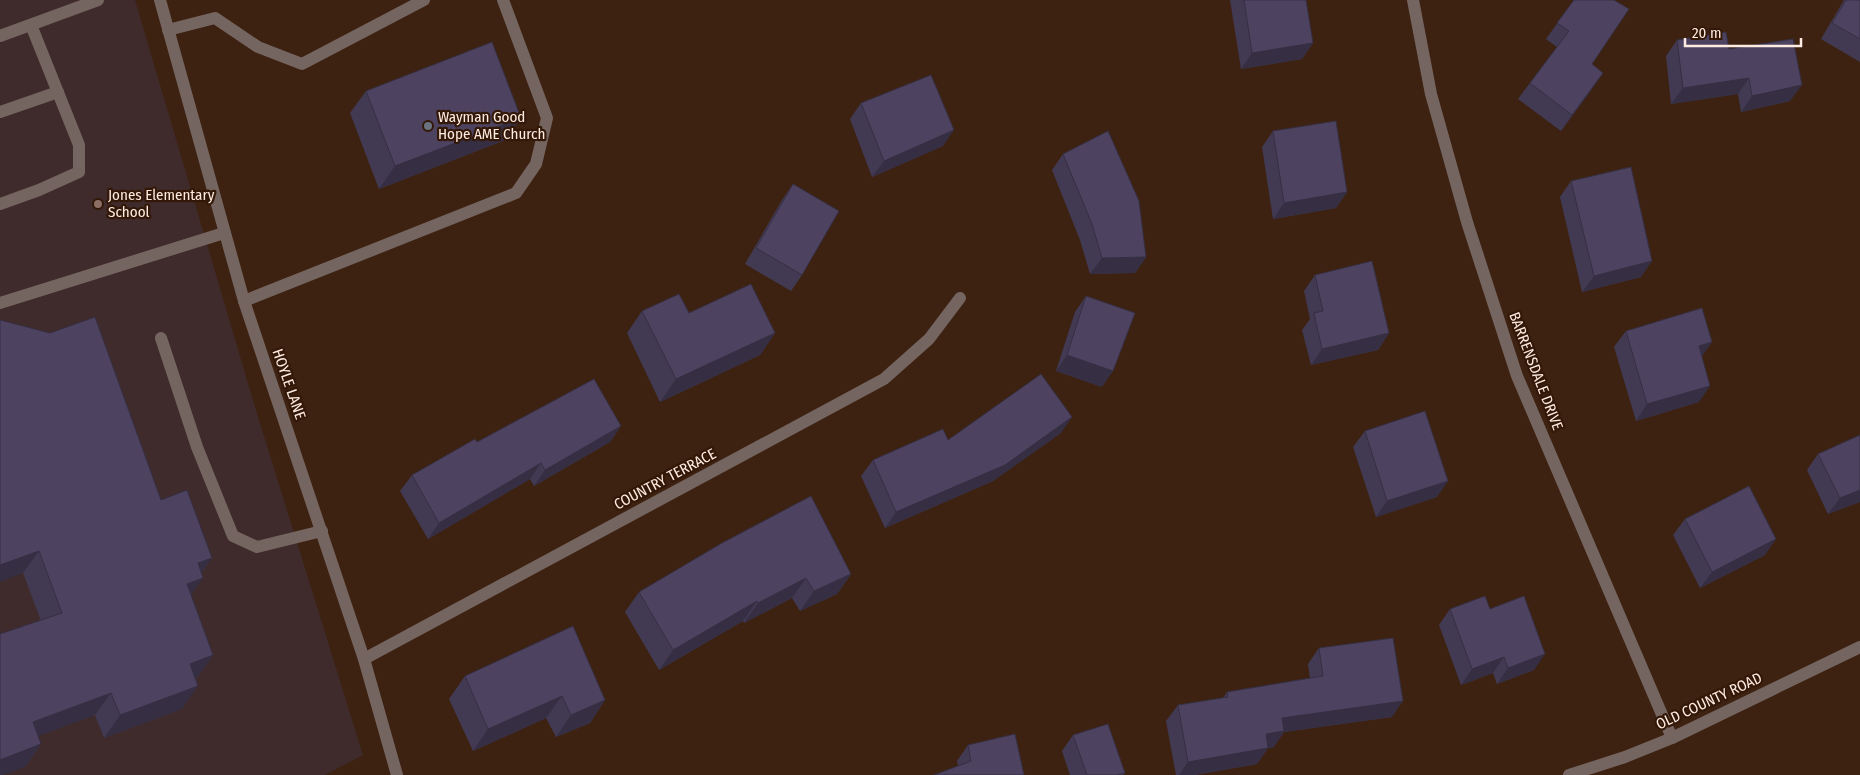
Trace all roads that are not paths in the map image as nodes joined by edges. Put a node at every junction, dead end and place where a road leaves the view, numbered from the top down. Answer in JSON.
{"nodes":[{"id":1,"x":98,"y":0,"type":"edge"},
{"id":2,"x":160,"y":0,"type":"edge"},
{"id":3,"x":424,"y":0,"type":"edge"},
{"id":4,"x":503,"y":0,"type":"edge"},
{"id":5,"x":1413,"y":0,"type":"edge"},
{"id":6,"x":31,"y":25,"type":"junction"},
{"id":7,"x":168,"y":30,"type":"junction"},
{"id":8,"x":0,"y":36,"type":"edge"},
{"id":9,"x":58,"y":92,"type":"junction"},
{"id":10,"x":0,"y":112,"type":"edge"},
{"id":11,"x":0,"y":204,"type":"edge"},
{"id":12,"x":224,"y":233,"type":"junction"},
{"id":13,"x":960,"y":298,"type":"dead end"},
{"id":14,"x":244,"y":301,"type":"junction"},
{"id":15,"x":0,"y":303,"type":"edge"},
{"id":16,"x":161,"y":338,"type":"dead end"},
{"id":17,"x":322,"y":531,"type":"junction"},
{"id":18,"x":1860,"y":647,"type":"edge"},
{"id":19,"x":364,"y":659,"type":"junction"},
{"id":20,"x":1672,"y":738,"type":"junction"},
{"id":21,"x":397,"y":775,"type":"edge"},
{"id":22,"x":1569,"y":775,"type":"edge"}],
"edges":[{"from":1,"to":6,"type":"street"},
{"from":2,"to":7,"type":"street","name":"HOYLE LANE"},
{"from":3,"to":7,"type":"street"},
{"from":4,"to":14,"type":"street"},
{"from":5,"to":20,"type":"street","name":"BARRENSDALE DRIVE"},
{"from":6,"to":8,"type":"street"},
{"from":6,"to":9,"type":"street"},
{"from":7,"to":12,"type":"street","name":"HOYLE LANE"},
{"from":9,"to":10,"type":"street"},
{"from":9,"to":11,"type":"street"},
{"from":12,"to":14,"type":"street","name":"HOYLE LANE"},
{"from":12,"to":15,"type":"street"},
{"from":13,"to":19,"type":"street","name":"COUNTRY TERRACE"},
{"from":14,"to":17,"type":"street","name":"HOYLE LANE"},
{"from":16,"to":17,"type":"street"},
{"from":17,"to":19,"type":"street","name":"HOYLE LANE"},
{"from":18,"to":20,"type":"street","name":"OLD COUNTY ROAD"},
{"from":19,"to":21,"type":"street","name":"HOYLE LANE"},
{"from":20,"to":22,"type":"street","name":"OLD COUNTY ROAD"}]}
